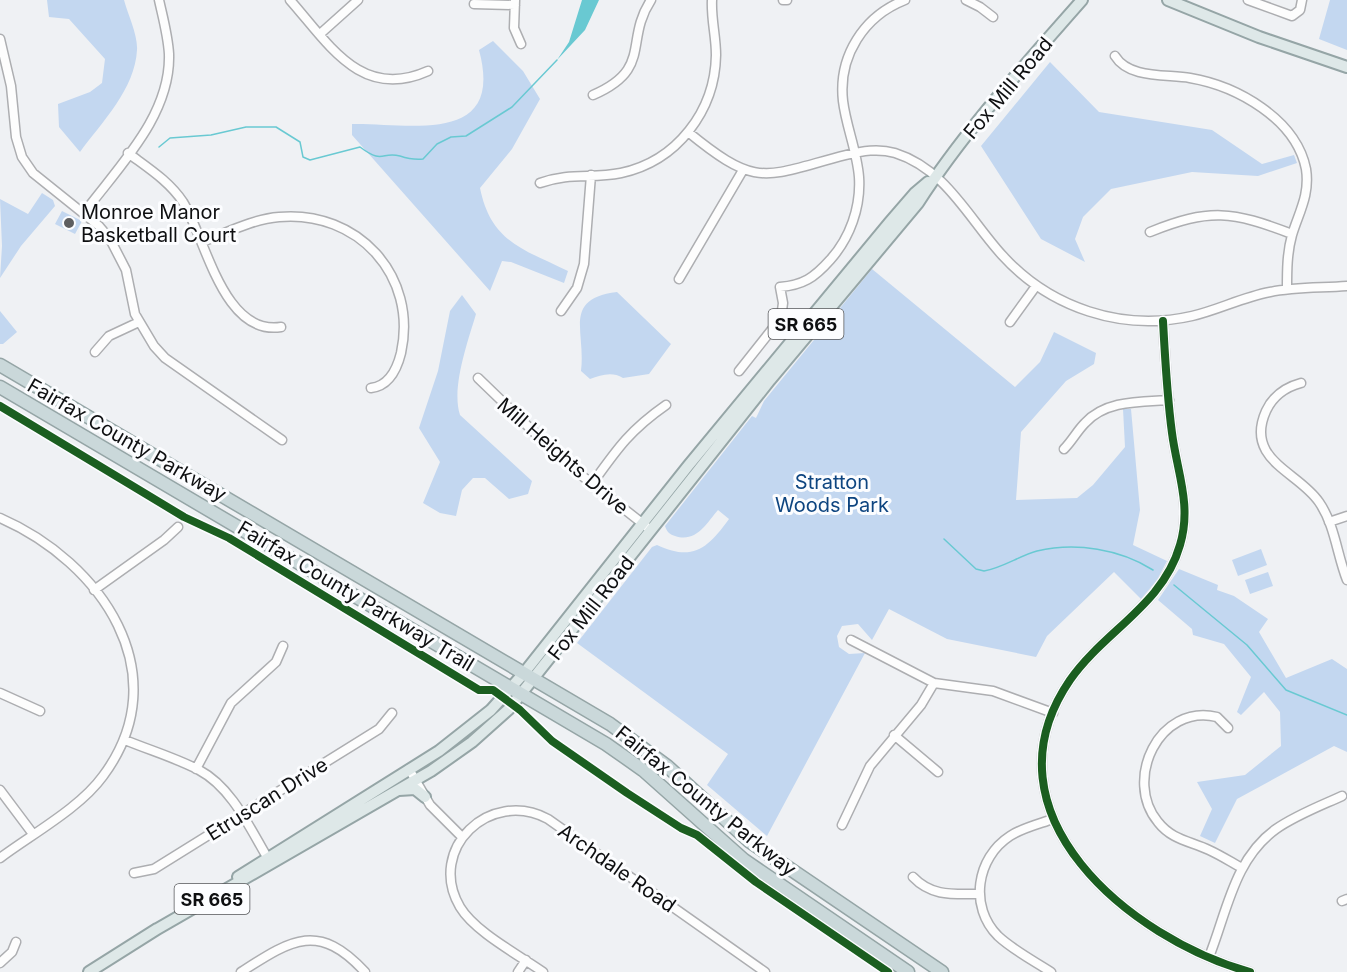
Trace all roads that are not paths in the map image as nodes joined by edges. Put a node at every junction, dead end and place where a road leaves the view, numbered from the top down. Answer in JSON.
{"nodes":[{"id":1,"x":159,"y":0,"type":"edge"},
{"id":2,"x":290,"y":0,"type":"edge"},
{"id":3,"x":358,"y":0,"type":"edge"},
{"id":4,"x":651,"y":0,"type":"edge"},
{"id":5,"x":712,"y":0,"type":"edge"},
{"id":6,"x":905,"y":0,"type":"edge"},
{"id":7,"x":966,"y":0,"type":"edge"},
{"id":8,"x":1074,"y":0,"type":"edge"},
{"id":9,"x":1082,"y":0,"type":"edge"},
{"id":10,"x":1168,"y":0,"type":"edge"},
{"id":11,"x":1248,"y":0,"type":"edge"},
{"id":12,"x":1302,"y":0,"type":"edge"},
{"id":13,"x":515,"y":3,"type":"edge"},
{"id":14,"x":474,"y":4,"type":"dead end"},
{"id":15,"x":1069,"y":15,"type":"junction"},
{"id":16,"x":993,"y":17,"type":"dead end"},
{"id":17,"x":320,"y":34,"type":"junction"},
{"id":18,"x":0,"y":42,"type":"edge"},
{"id":19,"x":521,"y":44,"type":"dead end"},
{"id":20,"x":1115,"y":56,"type":"dead end"},
{"id":21,"x":1326,"y":62,"type":"junction"},
{"id":22,"x":1347,"y":67,"type":"edge"},
{"id":23,"x":428,"y":71,"type":"dead end"},
{"id":24,"x":1347,"y":75,"type":"edge"},
{"id":25,"x":593,"y":95,"type":"dead end"},
{"id":26,"x":688,"y":132,"type":"junction"},
{"id":27,"x":128,"y":153,"type":"junction"},
{"id":28,"x":855,"y":153,"type":"junction"},
{"id":29,"x":743,"y":170,"type":"junction"},
{"id":30,"x":591,"y":175,"type":"junction"},
{"id":31,"x":936,"y":176,"type":"junction"},
{"id":32,"x":540,"y":183,"type":"dead end"},
{"id":33,"x":84,"y":213,"type":"junction"},
{"id":34,"x":1150,"y":232,"type":"dead end"},
{"id":35,"x":1292,"y":234,"type":"junction"},
{"id":36,"x":202,"y":242,"type":"junction"},
{"id":37,"x":679,"y":279,"type":"dead end"},
{"id":38,"x":1036,"y":286,"type":"junction"},
{"id":39,"x":1347,"y":286,"type":"edge"},
{"id":40,"x":1287,"y":289,"type":"junction"},
{"id":41,"x":561,"y":311,"type":"dead end"},
{"id":42,"x":1163,"y":321,"type":"junction"},
{"id":43,"x":139,"y":322,"type":"junction"},
{"id":44,"x":1010,"y":322,"type":"dead end"},
{"id":45,"x":282,"y":327,"type":"dead end"},
{"id":46,"x":95,"y":352,"type":"dead end"},
{"id":47,"x":0,"y":365,"type":"edge"},
{"id":48,"x":739,"y":372,"type":"dead end"},
{"id":49,"x":478,"y":378,"type":"dead end"},
{"id":50,"x":1301,"y":383,"type":"dead end"},
{"id":51,"x":0,"y":387,"type":"edge"},
{"id":52,"x":371,"y":388,"type":"dead end"},
{"id":53,"x":1169,"y":400,"type":"junction"},
{"id":54,"x":666,"y":405,"type":"dead end"},
{"id":55,"x":282,"y":440,"type":"dead end"},
{"id":56,"x":1064,"y":449,"type":"dead end"},
{"id":57,"x":592,"y":484,"type":"junction"},
{"id":58,"x":1347,"y":516,"type":"edge"},
{"id":59,"x":0,"y":518,"type":"edge"},
{"id":60,"x":1329,"y":522,"type":"junction"},
{"id":61,"x":642,"y":524,"type":"junction"},
{"id":62,"x":178,"y":527,"type":"dead end"},
{"id":63,"x":652,"y":531,"type":"junction"},
{"id":64,"x":1347,"y":580,"type":"edge"},
{"id":65,"x":94,"y":590,"type":"junction"},
{"id":66,"x":851,"y":640,"type":"dead end"},
{"id":67,"x":283,"y":646,"type":"dead end"},
{"id":68,"x":529,"y":676,"type":"junction"},
{"id":69,"x":934,"y":683,"type":"junction"},
{"id":70,"x":517,"y":691,"type":"junction"},
{"id":71,"x":0,"y":693,"type":"edge"},
{"id":72,"x":40,"y":711,"type":"dead end"},
{"id":73,"x":392,"y":713,"type":"dead end"},
{"id":74,"x":1053,"y":713,"type":"junction"},
{"id":75,"x":1228,"y":728,"type":"dead end"},
{"id":76,"x":894,"y":735,"type":"junction"},
{"id":77,"x":125,"y":740,"type":"junction"},
{"id":78,"x":196,"y":769,"type":"junction"},
{"id":79,"x":409,"y":769,"type":"junction"},
{"id":80,"x":938,"y":772,"type":"dead end"},
{"id":81,"x":415,"y":780,"type":"junction"},
{"id":82,"x":0,"y":790,"type":"edge"},
{"id":83,"x":396,"y":790,"type":"junction"},
{"id":84,"x":1342,"y":796,"type":"dead end"},
{"id":85,"x":425,"y":797,"type":"junction"},
{"id":86,"x":241,"y":815,"type":"junction"},
{"id":87,"x":1053,"y":819,"type":"junction"},
{"id":88,"x":842,"y":825,"type":"dead end"},
{"id":89,"x":33,"y":834,"type":"junction"},
{"id":90,"x":462,"y":837,"type":"junction"},
{"id":91,"x":0,"y":858,"type":"edge"},
{"id":92,"x":269,"y":860,"type":"junction"},
{"id":93,"x":1242,"y":868,"type":"junction"},
{"id":94,"x":134,"y":873,"type":"dead end"},
{"id":95,"x":913,"y":877,"type":"dead end"},
{"id":96,"x":980,"y":894,"type":"junction"},
{"id":97,"x":16,"y":942,"type":"dead end"},
{"id":98,"x":1209,"y":957,"type":"junction"},
{"id":99,"x":526,"y":960,"type":"junction"},
{"id":100,"x":0,"y":963,"type":"edge"},
{"id":101,"x":89,"y":972,"type":"edge"},
{"id":102,"x":241,"y":972,"type":"edge"},
{"id":103,"x":365,"y":972,"type":"edge"},
{"id":104,"x":518,"y":972,"type":"edge"},
{"id":105,"x":543,"y":972,"type":"edge"},
{"id":106,"x":765,"y":972,"type":"edge"},
{"id":107,"x":908,"y":972,"type":"edge"},
{"id":108,"x":942,"y":972,"type":"edge"},
{"id":109,"x":1051,"y":972,"type":"edge"},
{"id":110,"x":1250,"y":972,"type":"edge"}],
"edges":[{"from":1,"to":27,"type":"street"},
{"from":2,"to":17,"type":"street"},
{"from":3,"to":17,"type":"street"},
{"from":4,"to":25,"type":"street"},
{"from":5,"to":26,"type":"street"},
{"from":6,"to":28,"type":"street"},
{"from":7,"to":16,"type":"street"},
{"from":8,"to":15,"type":"main road"},
{"from":9,"to":15,"type":"main road","name":"Fox Mill Road","number":"SR 665"},
{"from":10,"to":21,"type":"main road"},
{"from":11,"to":12,"type":"street"},
{"from":13,"to":14,"type":"street"},
{"from":13,"to":19,"type":"street"},
{"from":15,"to":31,"type":"main road","name":"Fox Mill Road","number":"SR 665"},
{"from":17,"to":23,"type":"street"},
{"from":18,"to":33,"type":"street"},
{"from":20,"to":35,"type":"street"},
{"from":21,"to":22,"type":"main road"},
{"from":21,"to":24,"type":"main road"},
{"from":26,"to":29,"type":"street"},
{"from":26,"to":30,"type":"street"},
{"from":27,"to":33,"type":"street"},
{"from":27,"to":36,"type":"street"},
{"from":28,"to":29,"type":"street"},
{"from":28,"to":31,"type":"street"},
{"from":28,"to":48,"type":"street"},
{"from":29,"to":37,"type":"street"},
{"from":30,"to":32,"type":"street"},
{"from":30,"to":41,"type":"street"},
{"from":31,"to":38,"type":"street"},
{"from":31,"to":61,"type":"main road","name":"Fox Mill Road","number":"SR 665"},
{"from":31,"to":63,"type":"main road","name":"Fox Mill Road","number":"SR 665"},
{"from":33,"to":43,"type":"street"},
{"from":34,"to":35,"type":"street"},
{"from":35,"to":40,"type":"street"},
{"from":36,"to":45,"type":"street"},
{"from":36,"to":52,"type":"street"},
{"from":38,"to":42,"type":"street"},
{"from":38,"to":44,"type":"street"},
{"from":39,"to":40,"type":"street"},
{"from":40,"to":42,"type":"street"},
{"from":42,"to":53,"type":"street"},
{"from":43,"to":46,"type":"street"},
{"from":43,"to":55,"type":"street"},
{"from":47,"to":68,"type":"highway","name":"Fairfax County Parkway"},
{"from":49,"to":57,"type":"street","name":"Mill Heights Drive"},
{"from":50,"to":60,"type":"street"},
{"from":51,"to":70,"type":"highway","name":"Fairfax County Parkway"},
{"from":53,"to":56,"type":"street"},
{"from":53,"to":74,"type":"street"},
{"from":54,"to":57,"type":"street"},
{"from":57,"to":61,"type":"street","name":"Mill Heights Drive"},
{"from":58,"to":60,"type":"street"},
{"from":59,"to":65,"type":"street"},
{"from":60,"to":64,"type":"street"},
{"from":61,"to":63,"type":"street","name":"Mill Heights Drive"},
{"from":61,"to":68,"type":"main road","name":"Fox Mill Road","number":"SR 665"},
{"from":62,"to":65,"type":"street"},
{"from":63,"to":68,"type":"main road","name":"Fox Mill Road","number":"SR 665"},
{"from":65,"to":77,"type":"street"},
{"from":66,"to":69,"type":"street"},
{"from":67,"to":78,"type":"street"},
{"from":68,"to":70,"type":"main road","name":"Fox Mill Road","number":"SR 665"},
{"from":68,"to":108,"type":"highway","name":"Fairfax County Parkway"},
{"from":69,"to":74,"type":"street"},
{"from":69,"to":76,"type":"street"},
{"from":70,"to":79,"type":"main road","name":"Fox Mill Road","number":"SR 665"},
{"from":70,"to":81,"type":"main road","name":"Fox Mill Road","number":"SR 665"},
{"from":70,"to":107,"type":"highway","name":"Fairfax County Parkway"},
{"from":71,"to":72,"type":"street"},
{"from":73,"to":86,"type":"street","name":"Etruscan Drive"},
{"from":74,"to":87,"type":"street"},
{"from":75,"to":93,"type":"street"},
{"from":76,"to":80,"type":"street"},
{"from":76,"to":88,"type":"street"},
{"from":77,"to":78,"type":"street"},
{"from":77,"to":89,"type":"street"},
{"from":78,"to":86,"type":"street"},
{"from":79,"to":81,"type":"street"},
{"from":79,"to":92,"type":"main road","name":"Fox Mill Road","number":"SR 665"},
{"from":81,"to":83,"type":"main road","name":"Fox Mill Road","number":"SR 665"},
{"from":81,"to":85,"type":"street"},
{"from":82,"to":89,"type":"street"},
{"from":83,"to":85,"type":"main road"},
{"from":83,"to":92,"type":"main road","name":"Fox Mill Road","number":"SR 665"},
{"from":84,"to":93,"type":"street"},
{"from":85,"to":90,"type":"street"},
{"from":86,"to":92,"type":"street"},
{"from":86,"to":94,"type":"street","name":"Etruscan Drive"},
{"from":87,"to":96,"type":"street"},
{"from":87,"to":98,"type":"street"},
{"from":89,"to":91,"type":"street"},
{"from":90,"to":99,"type":"street"},
{"from":90,"to":106,"type":"street","name":"Archdale Road"},
{"from":92,"to":101,"type":"main road","name":"Fox Mill Road","number":"SR 665"},
{"from":93,"to":98,"type":"street"},
{"from":95,"to":96,"type":"street"},
{"from":96,"to":109,"type":"street"},
{"from":97,"to":100,"type":"street"},
{"from":98,"to":110,"type":"street"},
{"from":99,"to":104,"type":"street"},
{"from":99,"to":105,"type":"street"},
{"from":102,"to":103,"type":"street"}]}
